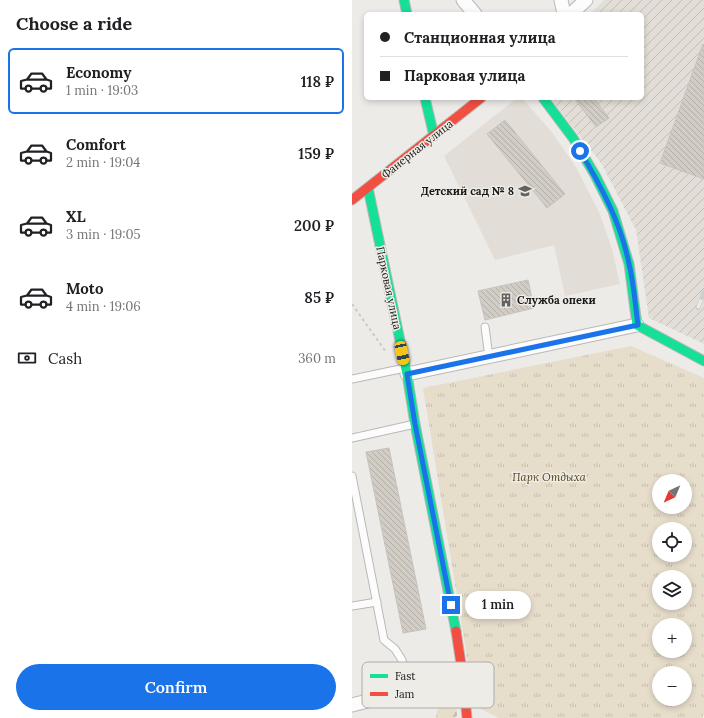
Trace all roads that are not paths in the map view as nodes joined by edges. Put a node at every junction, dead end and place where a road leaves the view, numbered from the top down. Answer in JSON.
{"nodes":[{"id":1,"x":404,"y":0,"type":"edge"},
{"id":2,"x":463,"y":0,"type":"edge"},
{"id":3,"x":561,"y":0,"type":"edge"},
{"id":4,"x":586,"y":0,"type":"edge"},
{"id":5,"x":407,"y":12,"type":"edge"},
{"id":6,"x":471,"y":12,"type":"edge"},
{"id":7,"x":564,"y":12,"type":"edge"},
{"id":8,"x":573,"y":12,"type":"edge"},
{"id":9,"x":425,"y":100,"type":"edge"},
{"id":10,"x":479,"y":100,"type":"edge"},
{"id":11,"x":544,"y":100,"type":"edge"},
{"id":12,"x":434,"y":136,"type":"junction"},
{"id":13,"x":368,"y":188,"type":"junction"},
{"id":14,"x":352,"y":200,"type":"edge"},
{"id":15,"x":638,"y":325,"type":"junction"},
{"id":16,"x":485,"y":327,"type":"dead end"},
{"id":17,"x":489,"y":357,"type":"junction"},
{"id":18,"x":704,"y":361,"type":"edge"},
{"id":19,"x":403,"y":371,"type":"junction"},
{"id":20,"x":352,"y":379,"type":"edge"},
{"id":21,"x":415,"y":424,"type":"junction"},
{"id":22,"x":352,"y":438,"type":"edge"},
{"id":23,"x":352,"y":476,"type":"edge"},
{"id":24,"x":377,"y":602,"type":"junction"},
{"id":25,"x":352,"y":606,"type":"edge"},
{"id":26,"x":402,"y":662,"type":"edge"},
{"id":27,"x":463,"y":662,"type":"edge"},
{"id":28,"x":362,"y":702,"type":"edge"},
{"id":29,"x":352,"y":704,"type":"edge"},
{"id":30,"x":467,"y":708,"type":"edge"},
{"id":31,"x":467,"y":718,"type":"edge"}],
"edges":[{"from":1,"to":5,"type":"street"},
{"from":2,"to":6,"type":"street"},
{"from":3,"to":7,"type":"street"},
{"from":4,"to":8,"type":"street"},
{"from":9,"to":12,"type":"street"},
{"from":10,"to":12,"type":"street","name":"Фанерная улица"},
{"from":11,"to":15,"type":"street"},
{"from":12,"to":13,"type":"street","name":"Фанерная улица"},
{"from":13,"to":14,"type":"street","name":"Фанерная улица"},
{"from":13,"to":19,"type":"street","name":"Парковая улица"},
{"from":15,"to":17,"type":"street"},
{"from":15,"to":18,"type":"street"},
{"from":16,"to":17,"type":"lane"},
{"from":17,"to":19,"type":"street"},
{"from":19,"to":20,"type":"lane"},
{"from":19,"to":21,"type":"street","name":"Парковая улица"},
{"from":21,"to":22,"type":"lane"},
{"from":21,"to":27,"type":"street","name":"Парковая улица"},
{"from":23,"to":24,"type":"lane"},
{"from":24,"to":25,"type":"lane"},
{"from":24,"to":26,"type":"lane"},
{"from":28,"to":29,"type":"street"},
{"from":30,"to":31,"type":"street","name":"Парковая улица"}]}
